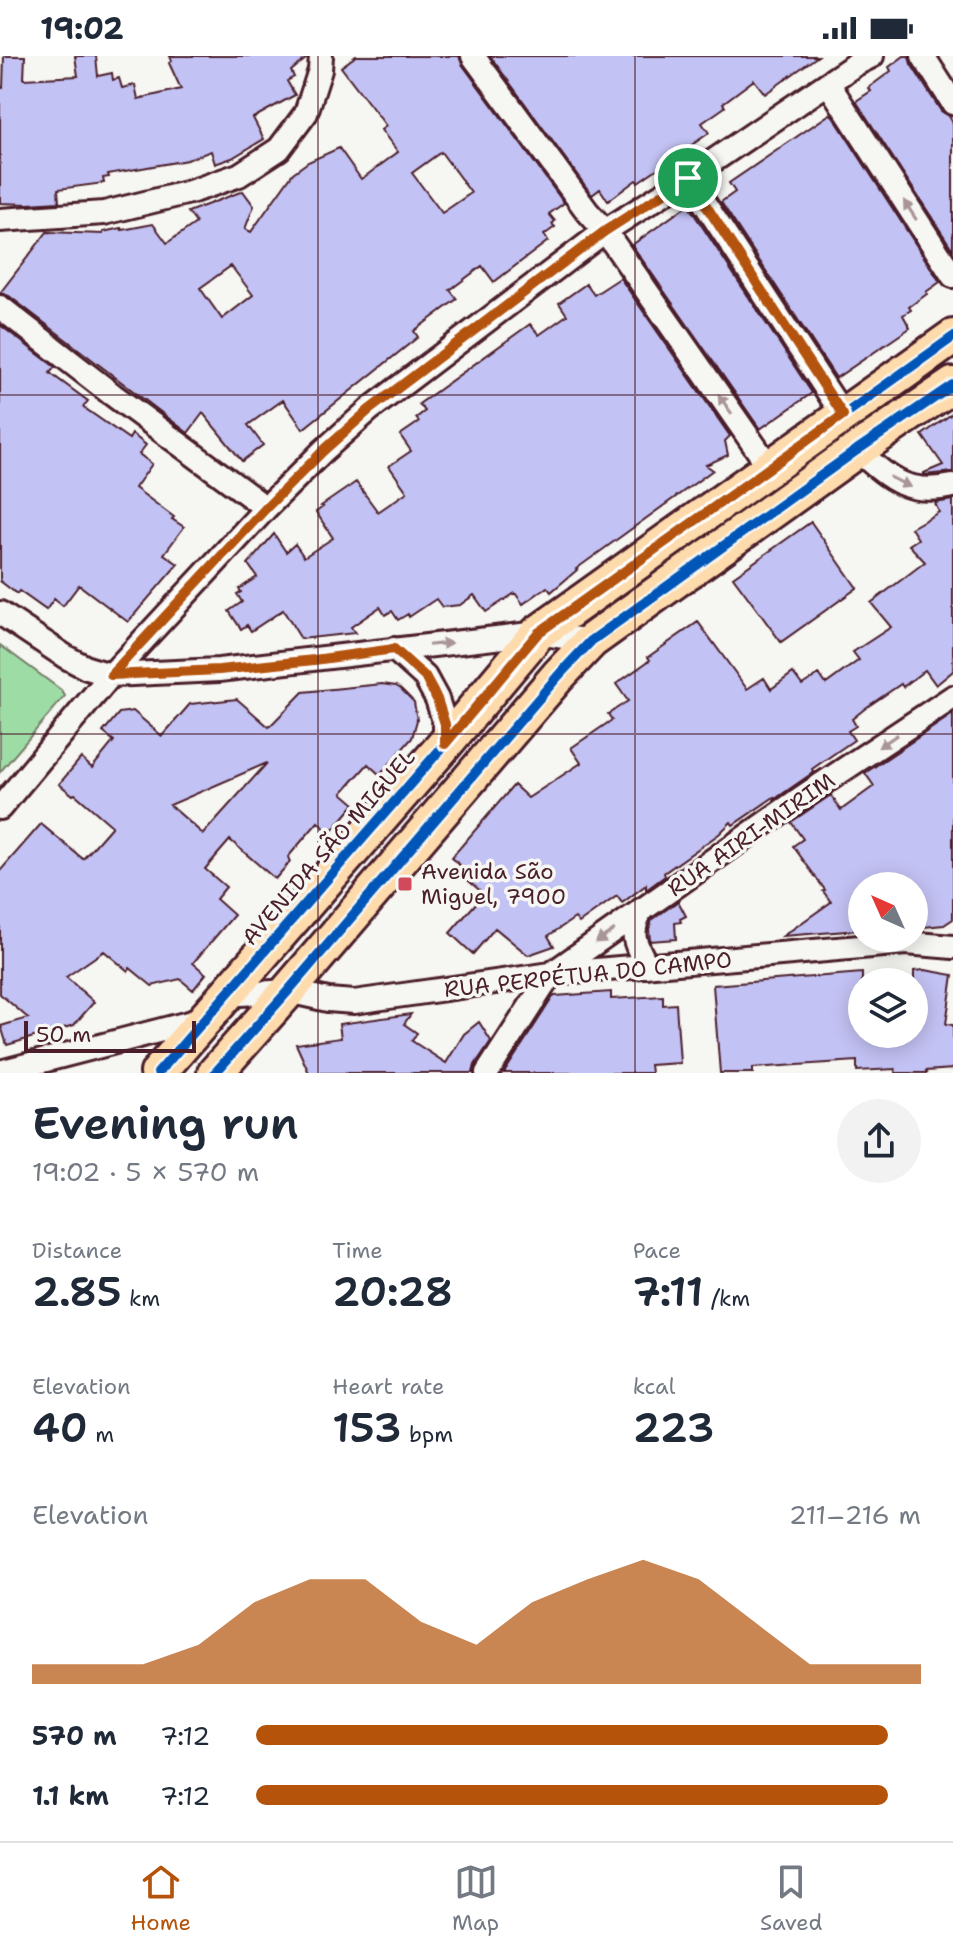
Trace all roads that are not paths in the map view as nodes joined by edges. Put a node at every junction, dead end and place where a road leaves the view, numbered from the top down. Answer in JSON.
{"nodes":[{"id":1,"x":321,"y":56,"type":"edge"},
{"id":2,"x":473,"y":56,"type":"edge"},
{"id":3,"x":923,"y":56,"type":"edge"},
{"id":4,"x":862,"y":59,"type":"edge"},
{"id":5,"x":828,"y":83,"type":"junction"},
{"id":6,"x":953,"y":103,"type":"edge"},
{"id":7,"x":688,"y":178,"type":"junction"},
{"id":8,"x":0,"y":220,"type":"edge"},
{"id":9,"x":605,"y":231,"type":"junction"},
{"id":10,"x":953,"y":276,"type":"edge"},
{"id":11,"x":0,"y":307,"type":"edge"},
{"id":12,"x":953,"y":337,"type":"edge"},
{"id":13,"x":953,"y":385,"type":"edge"},
{"id":14,"x":843,"y":415,"type":"junction"},
{"id":15,"x":857,"y":450,"type":"junction"},
{"id":16,"x":770,"y":468,"type":"junction"},
{"id":17,"x":953,"y":486,"type":"edge"},
{"id":18,"x":266,"y":508,"type":"junction"},
{"id":19,"x":0,"y":613,"type":"edge"},
{"id":20,"x":538,"y":633,"type":"junction"},
{"id":21,"x":591,"y":641,"type":"junction"},
{"id":22,"x":394,"y":649,"type":"junction"},
{"id":23,"x":111,"y":675,"type":"junction"},
{"id":24,"x":953,"y":697,"type":"edge"},
{"id":25,"x":445,"y":744,"type":"junction"},
{"id":26,"x":0,"y":808,"type":"edge"},
{"id":27,"x":641,"y":910,"type":"junction"},
{"id":28,"x":953,"y":947,"type":"edge"},
{"id":29,"x":647,"y":966,"type":"junction"},
{"id":30,"x":551,"y":974,"type":"junction"},
{"id":31,"x":288,"y":991,"type":"junction"},
{"id":32,"x":215,"y":1007,"type":"junction"},
{"id":33,"x":0,"y":1072,"type":"edge"},
{"id":34,"x":158,"y":1073,"type":"edge"},
{"id":35,"x":215,"y":1073,"type":"edge"},
{"id":36,"x":487,"y":1073,"type":"edge"}],
"edges":[{"from":1,"to":8,"type":"street"},
{"from":2,"to":9,"type":"street"},
{"from":3,"to":6,"type":"street"},
{"from":4,"to":5,"type":"street"},
{"from":5,"to":7,"type":"street"},
{"from":10,"to":5,"type":"street","one_way":true},
{"from":7,"to":9,"type":"street"},
{"from":7,"to":14,"type":"street"},
{"from":16,"to":9,"type":"street","one_way":true},
{"from":9,"to":18,"type":"street"},
{"from":11,"to":18,"type":"street"},
{"from":12,"to":14,"type":"main road","name":"AVENIDA SÃO MIGUEL"},
{"from":13,"to":15,"type":"main road"},
{"from":14,"to":16,"type":"main road","name":"AVENIDA SÃO MIGUEL"},
{"from":15,"to":17,"type":"street","one_way":true},
{"from":15,"to":21,"type":"main road"},
{"from":16,"to":20,"type":"main road","name":"AVENIDA SÃO MIGUEL"},
{"from":18,"to":23,"type":"street"},
{"from":19,"to":23,"type":"street"},
{"from":20,"to":21,"type":"street"},
{"from":22,"to":20,"type":"street","one_way":true},
{"from":20,"to":25,"type":"main road","name":"AVENIDA SÃO MIGUEL"},
{"from":21,"to":31,"type":"main road"},
{"from":22,"to":23,"type":"street"},
{"from":22,"to":25,"type":"street"},
{"from":23,"to":26,"type":"street"},
{"from":24,"to":27,"type":"street","name":"RUA AIRI-MIRIM","one_way":true},
{"from":25,"to":32,"type":"main road","name":"AVENIDA SÃO MIGUEL"},
{"from":27,"to":29,"type":"street"},
{"from":27,"to":30,"type":"street","name":"RUA AIRI-MIRIM","one_way":true},
{"from":28,"to":29,"type":"street","name":"RUA PERPÉTUA DO CAMPO"},
{"from":29,"to":30,"type":"street","name":"RUA PERPÉTUA DO CAMPO"},
{"from":30,"to":31,"type":"street","name":"RUA PERPÉTUA DO CAMPO"},
{"from":30,"to":36,"type":"street"},
{"from":31,"to":32,"type":"street","name":"RUA PERPÉTUA DO CAMPO"},
{"from":31,"to":35,"type":"main road"},
{"from":32,"to":33,"type":"street","name":"RUA PERPÉTUA DO CAMPO"},
{"from":32,"to":34,"type":"main road","name":"AVENIDA SÃO MIGUEL"}]}
